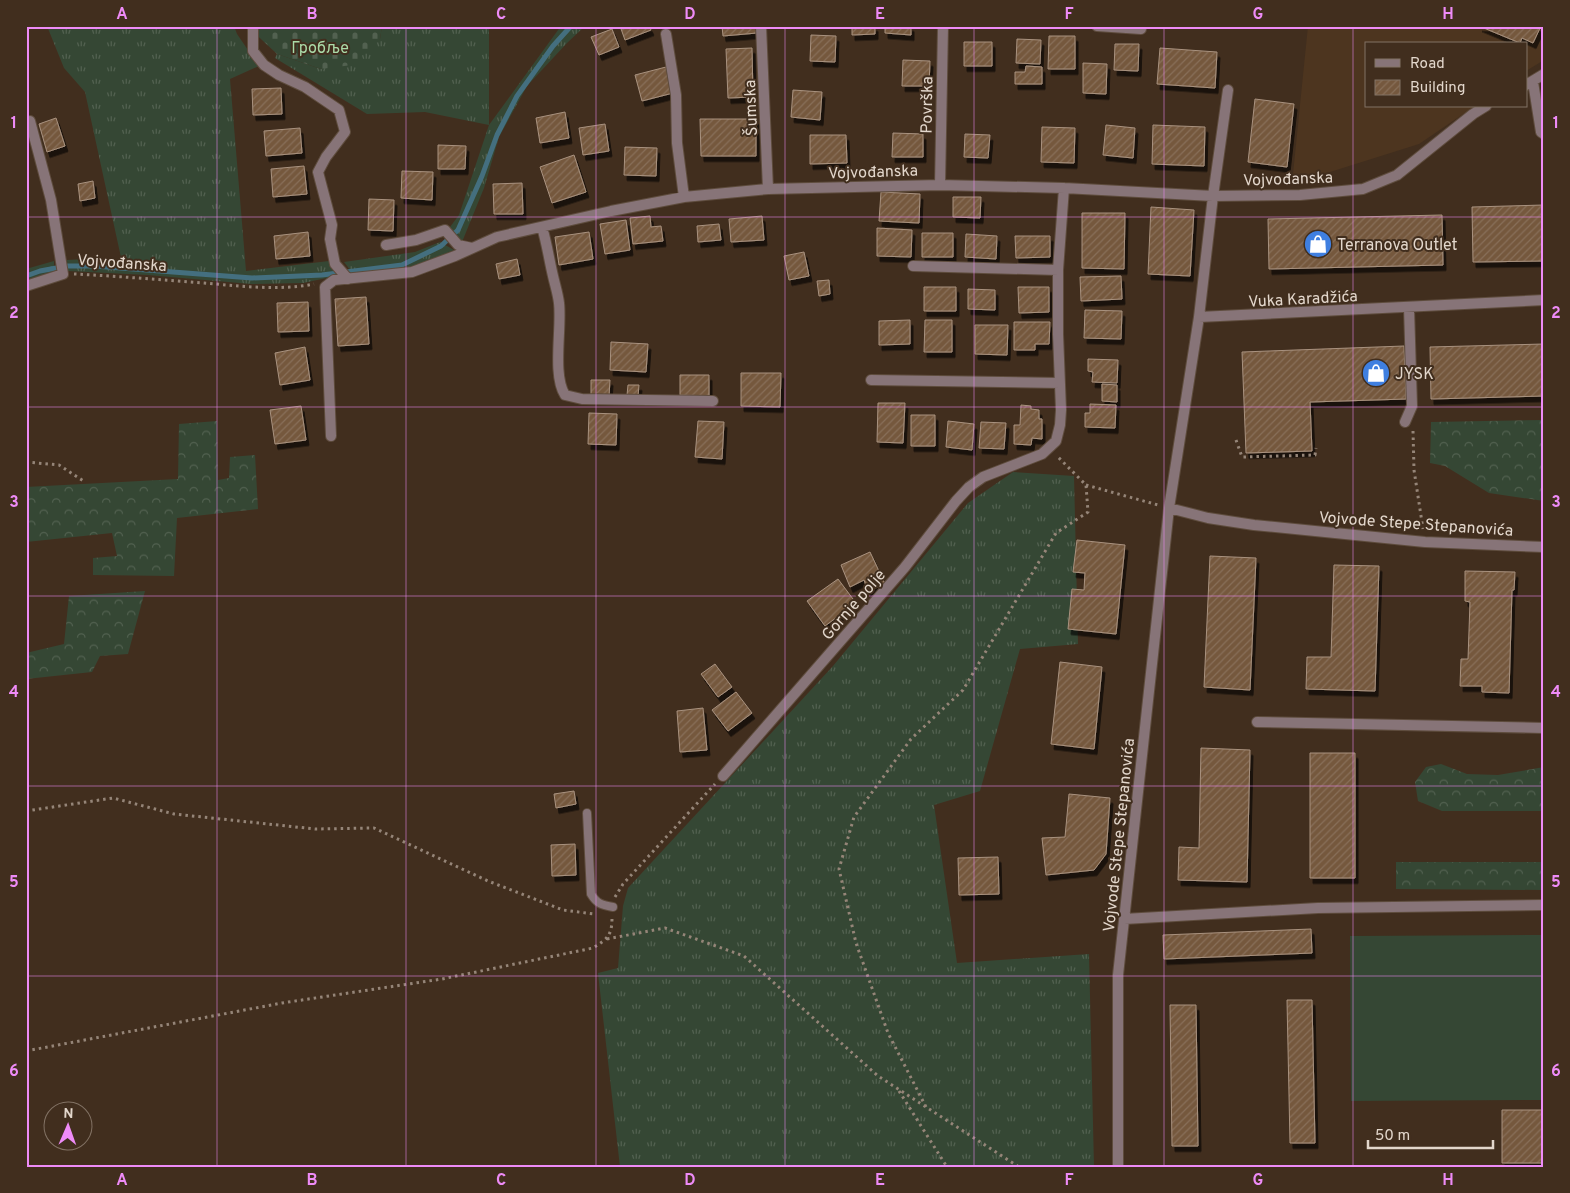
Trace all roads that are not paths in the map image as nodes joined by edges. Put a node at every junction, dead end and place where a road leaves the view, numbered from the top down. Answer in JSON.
{"nodes":[{"id":1,"x":253,"y":26,"type":"edge"},
{"id":2,"x":761,"y":26,"type":"edge"},
{"id":3,"x":943,"y":26,"type":"edge"},
{"id":4,"x":1097,"y":26,"type":"edge"},
{"id":5,"x":1141,"y":29,"type":"dead end"},
{"id":6,"x":666,"y":34,"type":"dead end"},
{"id":7,"x":1544,"y":74,"type":"edge"},
{"id":8,"x":1530,"y":83,"type":"edge"},
{"id":9,"x":1228,"y":90,"type":"dead end"},
{"id":10,"x":1483,"y":108,"type":"edge"},
{"id":11,"x":30,"y":121,"type":"dead end"},
{"id":12,"x":1544,"y":134,"type":"edge"},
{"id":13,"x":940,"y":185,"type":"junction"},
{"id":14,"x":1064,"y":188,"type":"junction"},
{"id":15,"x":768,"y":189,"type":"junction"},
{"id":16,"x":1213,"y":196,"type":"junction"},
{"id":17,"x":684,"y":197,"type":"junction"},
{"id":18,"x":542,"y":227,"type":"junction"},
{"id":19,"x":386,"y":245,"type":"dead end"},
{"id":20,"x":472,"y":248,"type":"junction"},
{"id":21,"x":913,"y":266,"type":"dead end"},
{"id":22,"x":1058,"y":270,"type":"junction"},
{"id":23,"x":347,"y":278,"type":"junction"},
{"id":24,"x":26,"y":286,"type":"edge"},
{"id":25,"x":1544,"y":300,"type":"edge"},
{"id":26,"x":1409,"y":308,"type":"junction"},
{"id":27,"x":1199,"y":317,"type":"junction"},
{"id":28,"x":870,"y":380,"type":"dead end"},
{"id":29,"x":1060,"y":383,"type":"junction"},
{"id":30,"x":713,"y":401,"type":"dead end"},
{"id":31,"x":1405,"y":422,"type":"dead end"},
{"id":32,"x":331,"y":436,"type":"dead end"},
{"id":33,"x":1169,"y":508,"type":"junction"},
{"id":34,"x":1544,"y":547,"type":"edge"},
{"id":35,"x":1257,"y":722,"type":"dead end"},
{"id":36,"x":1544,"y":728,"type":"edge"},
{"id":37,"x":722,"y":776,"type":"road end"},
{"id":38,"x":587,"y":813,"type":"dead end"},
{"id":39,"x":1544,"y":905,"type":"edge"},
{"id":40,"x":613,"y":907,"type":"road end"},
{"id":41,"x":1124,"y":919,"type":"junction"},
{"id":42,"x":1118,"y":1167,"type":"edge"}],
"edges":[{"from":1,"to":23,"type":"street"},
{"from":2,"to":15,"type":"street","name":"Šumska"},
{"from":3,"to":13,"type":"street","name":"Površka"},
{"from":4,"to":5,"type":"street"},
{"from":6,"to":17,"type":"street"},
{"from":7,"to":8,"type":"street"},
{"from":8,"to":12,"type":"street"},
{"from":9,"to":16,"type":"street","name":"Vojvode Stepe Stepanovića"},
{"from":10,"to":16,"type":"street","name":"Vojvođanska"},
{"from":11,"to":24,"type":"street","name":"Vojvođanska"},
{"from":13,"to":14,"type":"street","name":"Vojvođanska"},
{"from":13,"to":15,"type":"street","name":"Vojvođanska"},
{"from":14,"to":16,"type":"street","name":"Vojvođanska"},
{"from":14,"to":22,"type":"street"},
{"from":15,"to":17,"type":"street","name":"Vojvođanska"},
{"from":16,"to":27,"type":"street","name":"Vojvode Stepe Stepanovića"},
{"from":17,"to":18,"type":"street","name":"Vojvođanska"},
{"from":18,"to":20,"type":"street","name":"Vojvođanska"},
{"from":18,"to":30,"type":"street"},
{"from":19,"to":20,"type":"street"},
{"from":20,"to":23,"type":"street","name":"Vojvođanska"},
{"from":21,"to":22,"type":"street"},
{"from":22,"to":29,"type":"street"},
{"from":23,"to":32,"type":"street","name":"Vojvođanska"},
{"from":25,"to":26,"type":"street","name":"Vuka Karadžića"},
{"from":26,"to":27,"type":"street","name":"Vuka Karadžića"},
{"from":26,"to":31,"type":"street"},
{"from":27,"to":33,"type":"street","name":"Vojvode Stepe Stepanovića"},
{"from":28,"to":29,"type":"street"},
{"from":29,"to":37,"type":"street","name":"Gornje polje"},
{"from":33,"to":34,"type":"street","name":"Vojvode Stepe Stepanovića"},
{"from":33,"to":41,"type":"street","name":"Vojvode Stepe Stepanovića"},
{"from":35,"to":36,"type":"street"},
{"from":38,"to":40,"type":"lane"},
{"from":39,"to":41,"type":"street"},
{"from":41,"to":42,"type":"street","name":"Vojvode Stepe Stepanovića"}]}
